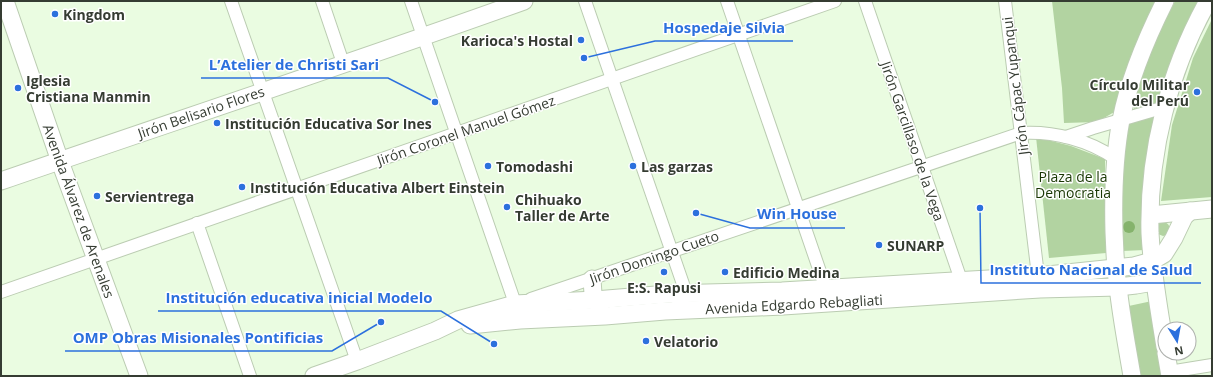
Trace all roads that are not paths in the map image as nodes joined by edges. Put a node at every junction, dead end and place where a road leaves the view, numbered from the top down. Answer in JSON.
{"nodes":[{"id":1,"x":5,"y":1,"type":"edge"},
{"id":2,"x":231,"y":1,"type":"edge"},
{"id":3,"x":322,"y":1,"type":"edge"},
{"id":4,"x":410,"y":1,"type":"edge"},
{"id":5,"x":524,"y":1,"type":"edge"},
{"id":6,"x":585,"y":1,"type":"edge"},
{"id":7,"x":727,"y":1,"type":"edge"},
{"id":8,"x":835,"y":1,"type":"edge"},
{"id":9,"x":865,"y":1,"type":"edge"},
{"id":10,"x":1005,"y":1,"type":"edge"},
{"id":11,"x":1165,"y":1,"type":"edge"},
{"id":12,"x":1208,"y":1,"type":"edge"},
{"id":13,"x":738,"y":35,"type":"junction"},
{"id":14,"x":423,"y":37,"type":"junction"},
{"id":15,"x":343,"y":63,"type":"junction"},
{"id":16,"x":612,"y":79,"type":"junction"},
{"id":17,"x":262,"y":91,"type":"junction"},
{"id":18,"x":1165,"y":107,"type":"junction"},
{"id":19,"x":1121,"y":120,"type":"junction"},
{"id":20,"x":1021,"y":133,"type":"junction"},
{"id":21,"x":456,"y":134,"type":"junction"},
{"id":22,"x":1066,"y":137,"type":"junction"},
{"id":23,"x":1116,"y":159,"type":"junction"},
{"id":24,"x":60,"y":160,"type":"junction"},
{"id":25,"x":922,"y":167,"type":"junction"},
{"id":26,"x":1,"y":181,"type":"edge"},
{"id":27,"x":297,"y":189,"type":"junction"},
{"id":28,"x":798,"y":209,"type":"junction"},
{"id":29,"x":1212,"y":209,"type":"edge"},
{"id":30,"x":1190,"y":211,"type":"junction"},
{"id":31,"x":1151,"y":215,"type":"junction"},
{"id":32,"x":197,"y":223,"type":"junction"},
{"id":33,"x":672,"y":252,"type":"junction"},
{"id":34,"x":96,"y":258,"type":"junction"},
{"id":35,"x":1152,"y":261,"type":"junction"},
{"id":36,"x":1116,"y":268,"type":"junction"},
{"id":37,"x":592,"y":278,"type":"junction"},
{"id":38,"x":961,"y":280,"type":"junction"},
{"id":39,"x":1039,"y":282,"type":"junction"},
{"id":40,"x":1154,"y":282,"type":"junction"},
{"id":41,"x":1118,"y":287,"type":"junction"},
{"id":42,"x":1,"y":292,"type":"edge"},
{"id":43,"x":682,"y":294,"type":"junction"},
{"id":44,"x":828,"y":295,"type":"junction"},
{"id":45,"x":595,"y":300,"type":"junction"},
{"id":46,"x":665,"y":311,"type":"junction"},
{"id":47,"x":518,"y":312,"type":"junction"},
{"id":48,"x":605,"y":316,"type":"junction"},
{"id":49,"x":1161,"y":321,"type":"edge"},
{"id":50,"x":356,"y":361,"type":"junction"},
{"id":51,"x":1168,"y":361,"type":"edge"},
{"id":52,"x":1212,"y":365,"type":"edge"},
{"id":53,"x":1170,"y":374,"type":"edge"},
{"id":54,"x":139,"y":376,"type":"edge"},
{"id":55,"x":250,"y":376,"type":"edge"},
{"id":56,"x":314,"y":376,"type":"edge"},
{"id":57,"x":1132,"y":376,"type":"edge"}],
"edges":[{"from":1,"to":24,"type":"street","name":"Avenida Álvarez de Arenales"},
{"from":2,"to":17,"type":"street"},
{"from":3,"to":15,"type":"street"},
{"from":4,"to":14,"type":"street"},
{"from":5,"to":14,"type":"street","name":"Jirón Belisario Flores"},
{"from":6,"to":16,"type":"street"},
{"from":7,"to":13,"type":"street"},
{"from":8,"to":13,"type":"street","name":"Jirón Coronel Manuel Gómez"},
{"from":9,"to":25,"type":"street","name":"Jirón Garcillaso de la Vega"},
{"from":10,"to":20,"type":"street","name":"Jirón Cápac Yupanqui"},
{"from":11,"to":19,"type":"street"},
{"from":12,"to":18,"type":"street"},
{"from":13,"to":16,"type":"street","name":"Jirón Coronel Manuel Gómez"},
{"from":13,"to":28,"type":"street"},
{"from":14,"to":15,"type":"street","name":"Jirón Belisario Flores"},
{"from":14,"to":21,"type":"street"},
{"from":15,"to":17,"type":"street","name":"Jirón Belisario Flores"},
{"from":16,"to":21,"type":"street","name":"Jirón Coronel Manuel Gómez"},
{"from":16,"to":33,"type":"street"},
{"from":17,"to":24,"type":"street","name":"Jirón Belisario Flores"},
{"from":17,"to":27,"type":"street"},
{"from":18,"to":19,"type":"street","name":"Jirón Domingo Cueto"},
{"from":18,"to":31,"type":"street"},
{"from":19,"to":22,"type":"street","name":"Jirón Domingo Cueto"},
{"from":19,"to":23,"type":"street"},
{"from":20,"to":22,"type":"street","name":"Jirón Domingo Cueto"},
{"from":20,"to":25,"type":"street","name":"Jirón Domingo Cueto"},
{"from":20,"to":39,"type":"street","name":"Jirón Cápac Yupanqui"},
{"from":21,"to":27,"type":"street","name":"Jirón Coronel Manuel Gómez"},
{"from":21,"to":47,"type":"street"},
{"from":22,"to":23,"type":"street","name":"Jirón Domingo Cueto"},
{"from":23,"to":36,"type":"street"},
{"from":24,"to":26,"type":"street","name":"Jirón Belisario Flores"},
{"from":24,"to":34,"type":"street","name":"Avenida Álvarez de Arenales"},
{"from":25,"to":28,"type":"street","name":"Jirón Domingo Cueto"},
{"from":25,"to":38,"type":"street","name":"Jirón Garcillaso de la Vega"},
{"from":27,"to":32,"type":"street","name":"Jirón Coronel Manuel Gómez"},
{"from":27,"to":50,"type":"street"},
{"from":28,"to":33,"type":"street","name":"Jirón Domingo Cueto"},
{"from":28,"to":44,"type":"street"},
{"from":29,"to":30,"type":"street"},
{"from":30,"to":31,"type":"street"},
{"from":30,"to":35,"type":"street"},
{"from":31,"to":35,"type":"street"},
{"from":32,"to":34,"type":"street","name":"Jirón Coronel Manuel Gómez"},
{"from":32,"to":55,"type":"street"},
{"from":33,"to":37,"type":"street","name":"Jirón Domingo Cueto"},
{"from":33,"to":43,"type":"street"},
{"from":34,"to":42,"type":"street","name":"Jirón Coronel Manuel Gómez"},
{"from":34,"to":54,"type":"street","name":"Avenida Álvarez de Arenales"},
{"from":35,"to":36,"type":"street","name":"Avenida Edgardo Rebagliati"},
{"from":35,"to":40,"type":"street"},
{"from":36,"to":39,"type":"street","name":"Avenida Edgardo Rebagliati"},
{"from":36,"to":41,"type":"street"},
{"from":37,"to":45,"type":"street"},
{"from":37,"to":47,"type":"street","name":"Jirón Domingo Cueto"},
{"from":38,"to":39,"type":"street","name":"Avenida Edgardo Rebagliati"},
{"from":38,"to":44,"type":"street","name":"Avenida Edgardo Rebagliati"},
{"from":39,"to":41,"type":"street","name":"Avenida Edgardo Rebagliati"},
{"from":39,"to":44,"type":"street","name":"Avenida Edgardo Rebagliati"},
{"from":40,"to":41,"type":"street","name":"Avenida Edgardo Rebagliati"},
{"from":40,"to":49,"type":"street"},
{"from":41,"to":57,"type":"street"},
{"from":43,"to":44,"type":"street","name":"Avenida Edgardo Rebagliati"},
{"from":43,"to":45,"type":"street","name":"Avenida Edgardo Rebagliati"},
{"from":43,"to":46,"type":"street"},
{"from":44,"to":46,"type":"street","name":"Avenida Edgardo Rebagliati"},
{"from":45,"to":47,"type":"street","name":"Avenida Edgardo Rebagliati"},
{"from":45,"to":48,"type":"street"},
{"from":46,"to":48,"type":"street","name":"Avenida Edgardo Rebagliati"},
{"from":47,"to":48,"type":"street","name":"Avenida Edgardo Rebagliati"},
{"from":47,"to":50,"type":"street","name":"Avenida Edgardo Rebagliati"},
{"from":50,"to":56,"type":"street"},
{"from":51,"to":53,"type":"street"},
{"from":52,"to":53,"type":"street"}]}
